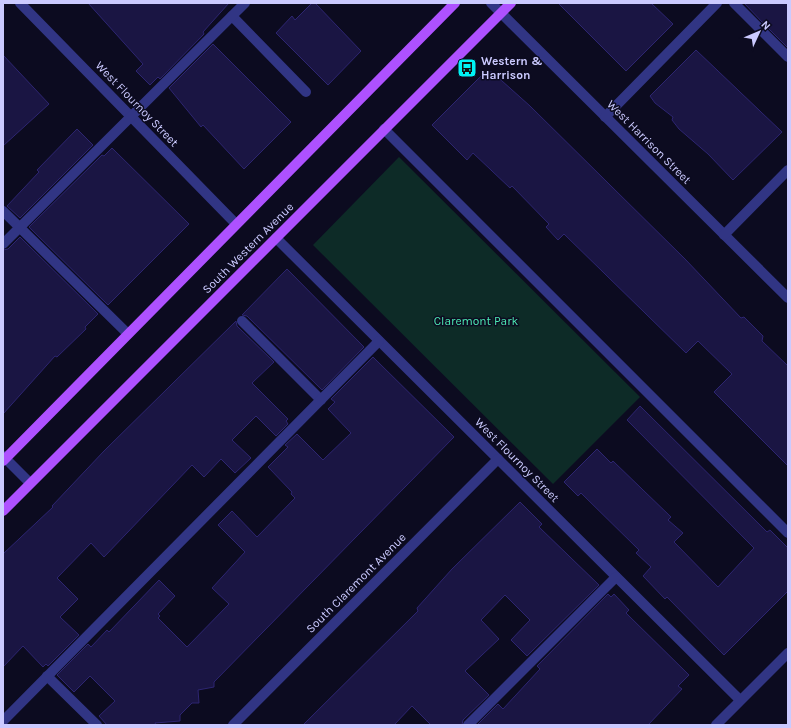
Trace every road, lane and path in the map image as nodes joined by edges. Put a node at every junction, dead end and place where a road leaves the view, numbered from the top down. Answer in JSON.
{"nodes":[{"id":1,"x":20,"y":3,"type":"edge"},
{"id":2,"x":245,"y":3,"type":"edge"},
{"id":3,"x":455,"y":3,"type":"edge"},
{"id":4,"x":491,"y":3,"type":"edge"},
{"id":5,"x":510,"y":3,"type":"edge"},
{"id":6,"x":717,"y":3,"type":"edge"},
{"id":7,"x":734,"y":3,"type":"edge"},
{"id":8,"x":501,"y":13,"type":"junction"},
{"id":9,"x":232,"y":16,"type":"junction"},
{"id":10,"x":788,"y":57,"type":"edge"},
{"id":11,"x":306,"y":92,"type":"dead end"},
{"id":12,"x":131,"y":117,"type":"junction"},
{"id":13,"x":605,"y":117,"type":"junction"},
{"id":14,"x":384,"y":129,"type":"junction"},
{"id":15,"x":788,"y":170,"type":"edge"},
{"id":16,"x":3,"y":211,"type":"edge"},
{"id":17,"x":236,"y":224,"type":"junction"},
{"id":18,"x":19,"y":228,"type":"junction"},
{"id":19,"x":724,"y":235,"type":"junction"},
{"id":20,"x":276,"y":238,"type":"junction"},
{"id":21,"x":3,"y":244,"type":"edge"},
{"id":22,"x":788,"y":298,"type":"edge"},
{"id":23,"x":242,"y":321,"type":"dead end"},
{"id":24,"x":128,"y":334,"type":"junction"},
{"id":25,"x":379,"y":341,"type":"junction"},
{"id":26,"x":321,"y":400,"type":"junction"},
{"id":27,"x":4,"y":458,"type":"edge"},
{"id":28,"x":498,"y":459,"type":"junction"},
{"id":29,"x":30,"y":483,"type":"junction"},
{"id":30,"x":3,"y":511,"type":"edge"},
{"id":31,"x":788,"y":533,"type":"edge"},
{"id":32,"x":616,"y":577,"type":"junction"},
{"id":33,"x":788,"y":652,"type":"edge"},
{"id":34,"x":47,"y":676,"type":"junction"},
{"id":35,"x":740,"y":700,"type":"junction"},
{"id":36,"x":3,"y":721,"type":"edge"},
{"id":37,"x":96,"y":725,"type":"edge"},
{"id":38,"x":233,"y":725,"type":"edge"},
{"id":39,"x":468,"y":725,"type":"edge"},
{"id":40,"x":716,"y":725,"type":"edge"}],
"edges":[{"from":1,"to":12,"type":"street","name":"West Flournoy Street"},
{"from":2,"to":9,"type":"street"},
{"from":3,"to":17,"type":"main road"},
{"from":4,"to":8,"type":"street","name":"West Harrison Street"},
{"from":5,"to":8,"type":"main road","name":"South Western Avenue"},
{"from":6,"to":13,"type":"street"},
{"from":7,"to":10,"type":"street"},
{"from":8,"to":13,"type":"street","name":"West Harrison Street"},
{"from":8,"to":14,"type":"main road","name":"South Western Avenue"},
{"from":9,"to":11,"type":"street"},
{"from":9,"to":12,"type":"street"},
{"from":12,"to":17,"type":"street","name":"West Flournoy Street"},
{"from":12,"to":18,"type":"street"},
{"from":13,"to":19,"type":"street","name":"West Harrison Street"},
{"from":14,"to":20,"type":"main road","name":"South Western Avenue"},
{"from":14,"to":31,"type":"street"},
{"from":15,"to":19,"type":"street"},
{"from":16,"to":18,"type":"street"},
{"from":17,"to":24,"type":"main road"},
{"from":18,"to":21,"type":"street"},
{"from":18,"to":24,"type":"street"},
{"from":19,"to":22,"type":"street","name":"West Harrison Street"},
{"from":20,"to":25,"type":"street","name":"West Flournoy Street"},
{"from":20,"to":29,"type":"main road","name":"South Western Avenue"},
{"from":23,"to":26,"type":"street"},
{"from":24,"to":27,"type":"main road"},
{"from":25,"to":26,"type":"street"},
{"from":25,"to":28,"type":"street","name":"West Flournoy Street"},
{"from":26,"to":34,"type":"street"},
{"from":27,"to":29,"type":"street"},
{"from":28,"to":32,"type":"street","name":"West Flournoy Street"},
{"from":28,"to":38,"type":"street","name":"South Claremont Avenue"},
{"from":29,"to":30,"type":"main road","name":"South Western Avenue"},
{"from":32,"to":35,"type":"street","name":"West Flournoy Street"},
{"from":32,"to":39,"type":"street"},
{"from":33,"to":35,"type":"street"},
{"from":34,"to":36,"type":"street"},
{"from":34,"to":37,"type":"street"},
{"from":35,"to":40,"type":"street"}]}
